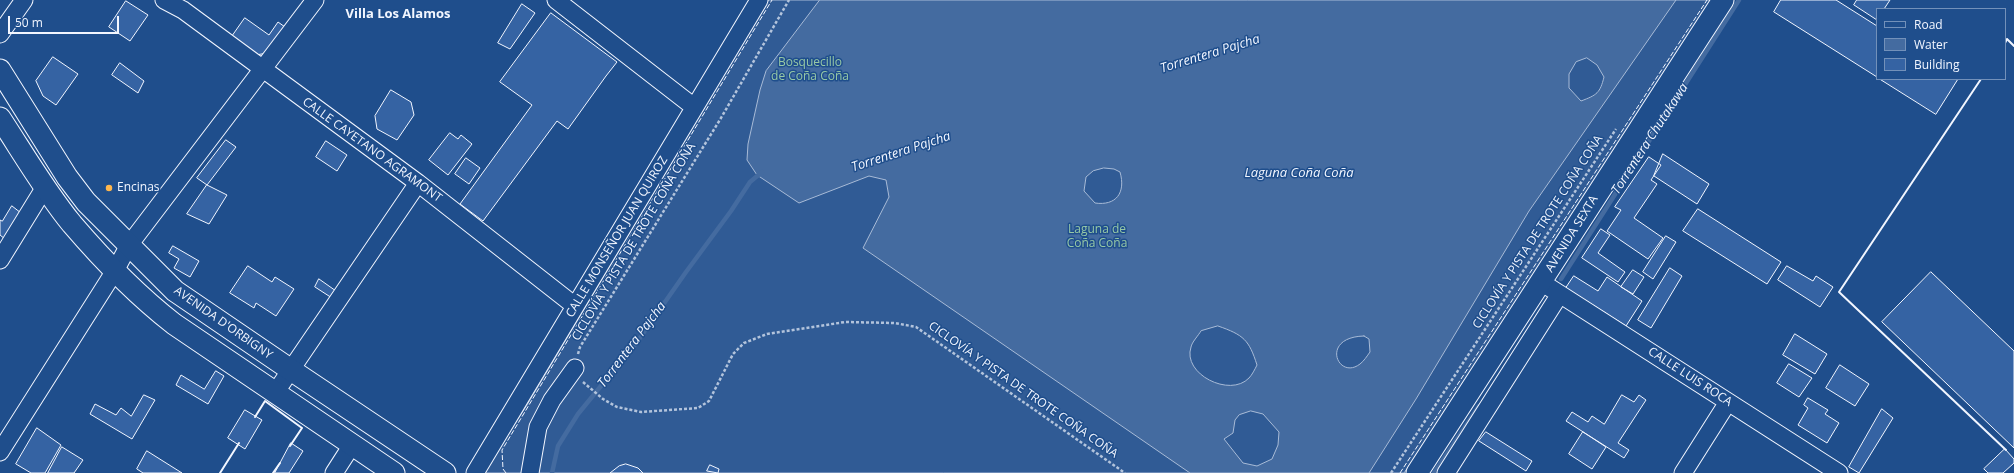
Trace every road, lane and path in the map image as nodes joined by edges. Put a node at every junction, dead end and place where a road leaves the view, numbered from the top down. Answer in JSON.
{"nodes":[{"id":1,"x":24,"y":0,"type":"edge"},
{"id":2,"x":315,"y":0,"type":"edge"},
{"id":3,"x":556,"y":0,"type":"edge"},
{"id":4,"x":759,"y":0,"type":"edge"},
{"id":5,"x":789,"y":0,"type":"edge"},
{"id":6,"x":1723,"y":0,"type":"edge"},
{"id":7,"x":171,"y":2,"type":"edge"},
{"id":8,"x":0,"y":34,"type":"edge"},
{"id":9,"x":0,"y":70,"type":"edge"},
{"id":10,"x":262,"y":70,"type":"junction"},
{"id":11,"x":694,"y":107,"type":"junction"},
{"id":12,"x":0,"y":118,"type":"edge"},
{"id":13,"x":1618,"y":127,"type":"dead end"},
{"id":14,"x":418,"y":183,"type":"junction"},
{"id":15,"x":45,"y":187,"type":"junction"},
{"id":16,"x":129,"y":245,"type":"junction"},
{"id":17,"x":0,"y":260,"type":"edge"},
{"id":18,"x":116,"y":269,"type":"junction"},
{"id":19,"x":1541,"y":282,"type":"junction"},
{"id":20,"x":1560,"y":294,"type":"junction"},
{"id":21,"x":575,"y":306,"type":"junction"},
{"id":22,"x":1510,"y":354,"type":"junction"},
{"id":23,"x":575,"y":368,"type":"junction"},
{"id":24,"x":291,"y":370,"type":"junction"},
{"id":25,"x":275,"y":393,"type":"junction"},
{"id":26,"x":1728,"y":402,"type":"junction"},
{"id":27,"x":352,"y":445,"type":"junction"},
{"id":28,"x":0,"y":452,"type":"edge"},
{"id":29,"x":334,"y":473,"type":"edge"},
{"id":30,"x":394,"y":473,"type":"edge"},
{"id":31,"x":445,"y":473,"type":"edge"},
{"id":32,"x":475,"y":473,"type":"edge"},
{"id":33,"x":530,"y":473,"type":"edge"},
{"id":34,"x":1125,"y":473,"type":"edge"},
{"id":35,"x":1391,"y":473,"type":"edge"},
{"id":36,"x":1417,"y":473,"type":"edge"},
{"id":37,"x":1446,"y":473,"type":"edge"},
{"id":38,"x":1683,"y":473,"type":"edge"},
{"id":39,"x":1839,"y":473,"type":"edge"}],
"edges":[{"from":1,"to":8,"type":"street"},
{"from":2,"to":10,"type":"street"},
{"from":3,"to":11,"type":"street"},
{"from":4,"to":11,"type":"street","name":"CALLE MONSEÑOR JUAN QUIROZ"},
{"from":5,"to":23,"type":"path","name":"CICLOVÍA Y PISTA DE TROTE COÑA COÑA"},
{"from":6,"to":19,"type":"main road","name":"AVENIDA SEXTA"},
{"from":7,"to":10,"type":"street","name":"CALLE CAYETANO AGRAMONT"},
{"from":9,"to":16,"type":"main road","name":"AVENIDA D'ORBIGNY"},
{"from":10,"to":14,"type":"street","name":"CALLE CAYETANO AGRAMONT"},
{"from":10,"to":16,"type":"street"},
{"from":11,"to":21,"type":"street","name":"CALLE MONSEÑOR JUAN QUIROZ"},
{"from":12,"to":15,"type":"main road"},
{"from":13,"to":35,"type":"path","name":"CICLOVÍA Y PISTA DE TROTE COÑA COÑA"},
{"from":14,"to":21,"type":"street","name":"CALLE CAYETANO AGRAMONT"},
{"from":14,"to":24,"type":"street"},
{"from":15,"to":17,"type":"street"},
{"from":15,"to":18,"type":"main road"},
{"from":16,"to":18,"type":"street"},
{"from":16,"to":24,"type":"main road","name":"AVENIDA D'ORBIGNY"},
{"from":18,"to":25,"type":"main road"},
{"from":18,"to":28,"type":"street"},
{"from":19,"to":20,"type":"street","name":"CALLE LUIS ROCA"},
{"from":19,"to":22,"type":"main road","name":"AVENIDA SEXTA"},
{"from":20,"to":22,"type":"street","name":"AVENIDA SEXTA"},
{"from":20,"to":26,"type":"street","name":"CALLE LUIS ROCA"},
{"from":21,"to":32,"type":"street","name":"CALLE MONSEÑOR JUAN QUIROZ"},
{"from":22,"to":36,"type":"main road","name":"AVENIDA SEXTA"},
{"from":22,"to":37,"type":"street","name":"AVENIDA SEXTA"},
{"from":23,"to":33,"type":"street"},
{"from":23,"to":34,"type":"path","name":"CICLOVÍA Y PISTA DE TROTE COÑA COÑA"},
{"from":24,"to":25,"type":"street"},
{"from":24,"to":31,"type":"main road","name":"AVENIDA D'ORBIGNY"},
{"from":25,"to":27,"type":"main road"},
{"from":26,"to":38,"type":"street"},
{"from":26,"to":39,"type":"street","name":"CALLE LUIS ROCA"},
{"from":27,"to":29,"type":"street"},
{"from":27,"to":30,"type":"main road"}]}
